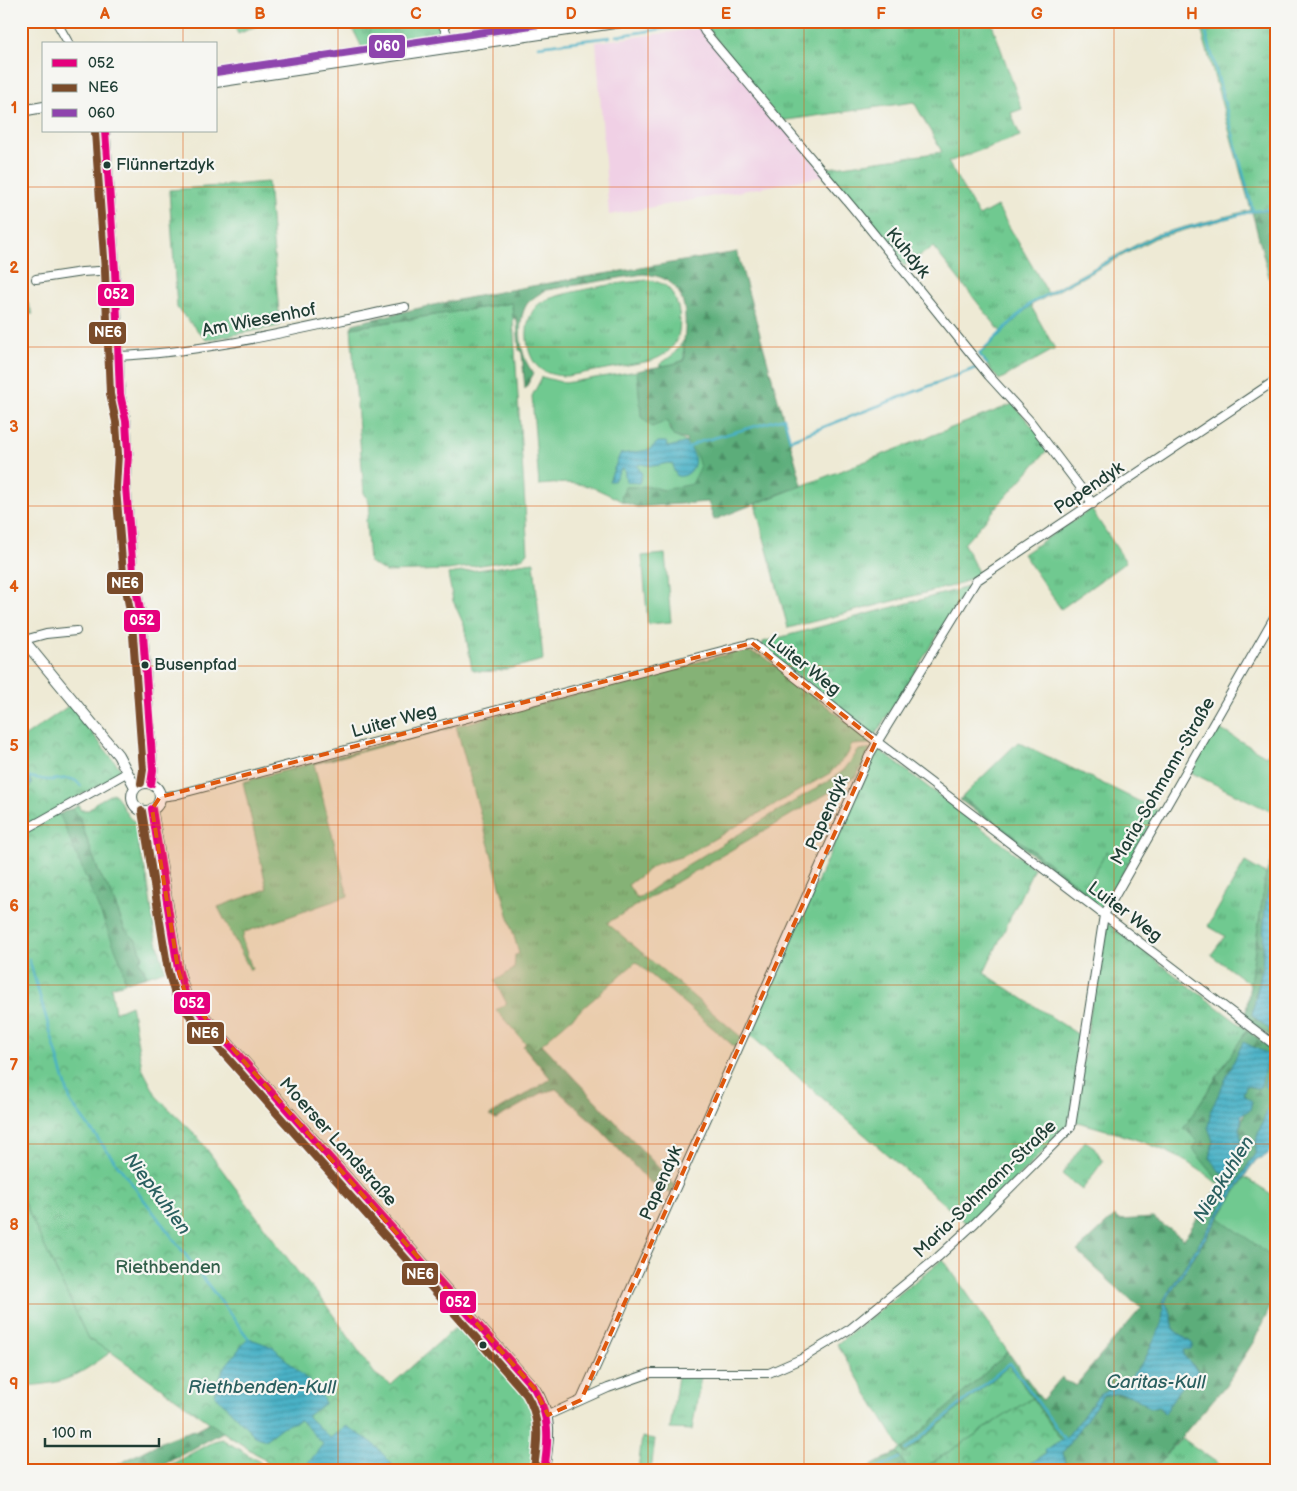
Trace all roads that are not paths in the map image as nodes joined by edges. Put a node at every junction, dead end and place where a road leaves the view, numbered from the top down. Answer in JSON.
{"nodes":[{"id":1,"x":56,"y":21,"type":"edge"},
{"id":2,"x":441,"y":21,"type":"edge"},
{"id":3,"x":628,"y":21,"type":"edge"},
{"id":4,"x":699,"y":21,"type":"edge"},
{"id":5,"x":68,"y":42,"type":"edge"},
{"id":6,"x":453,"y":48,"type":"junction"},
{"id":7,"x":218,"y":82,"type":"edge"},
{"id":8,"x":42,"y":108,"type":"edge"},
{"id":9,"x":21,"y":111,"type":"edge"},
{"id":10,"x":105,"y":132,"type":"edge"},
{"id":11,"x":115,"y":270,"type":"junction"},
{"id":12,"x":36,"y":279,"type":"dead end"},
{"id":13,"x":405,"y":307,"type":"dead end"},
{"id":14,"x":118,"y":356,"type":"junction"},
{"id":15,"x":1276,"y":380,"type":"edge"},
{"id":16,"x":1093,"y":504,"type":"junction"},
{"id":17,"x":1276,"y":614,"type":"edge"},
{"id":18,"x":76,"y":631,"type":"dead end"},
{"id":19,"x":23,"y":638,"type":"edge"},
{"id":20,"x":876,"y":741,"type":"junction"},
{"id":21,"x":128,"y":772,"type":"junction"},
{"id":22,"x":151,"y":784,"type":"junction"},
{"id":23,"x":135,"y":787,"type":"junction"},
{"id":24,"x":160,"y":797,"type":"junction"},
{"id":25,"x":152,"y":809,"type":"junction"},
{"id":26,"x":21,"y":832,"type":"edge"},
{"id":27,"x":1104,"y":915,"type":"junction"},
{"id":28,"x":1276,"y":1046,"type":"edge"},
{"id":29,"x":581,"y":1400,"type":"junction"},
{"id":30,"x":548,"y":1415,"type":"junction"},
{"id":31,"x":544,"y":1470,"type":"edge"}],
"edges":[{"from":1,"to":5,"type":"street"},
{"from":2,"to":6,"type":"street"},
{"from":3,"to":6,"type":"main road"},
{"from":4,"to":16,"type":"street","name":"Kuhdyk"},
{"from":6,"to":7,"type":"main road"},
{"from":8,"to":9,"type":"main road"},
{"from":10,"to":11,"type":"street"},
{"from":11,"to":12,"type":"street"},
{"from":11,"to":14,"type":"street"},
{"from":13,"to":14,"type":"street","name":"Am Wiesenhof"},
{"from":14,"to":22,"type":"street"},
{"from":15,"to":16,"type":"street","name":"Papendyk"},
{"from":16,"to":20,"type":"street","name":"Papendyk"},
{"from":17,"to":27,"type":"street","name":"Maria-Sohmann-Straße"},
{"from":18,"to":19,"type":"street"},
{"from":19,"to":21,"type":"main road"},
{"from":20,"to":24,"type":"street","name":"Luiter Weg"},
{"from":20,"to":27,"type":"street","name":"Luiter Weg"},
{"from":20,"to":29,"type":"street","name":"Papendyk"},
{"from":21,"to":23,"type":"main road"},
{"from":21,"to":26,"type":"street"},
{"from":22,"to":23,"type":"main road"},
{"from":22,"to":24,"type":"main road"},
{"from":23,"to":25,"type":"main road"},
{"from":24,"to":25,"type":"main road"},
{"from":25,"to":30,"type":"main road","name":"Moerser Landstraße"},
{"from":27,"to":28,"type":"street","name":"Luiter Weg"},
{"from":27,"to":29,"type":"street","name":"Maria-Sohmann-Straße"},
{"from":29,"to":30,"type":"street","name":"Maria-Sohmann-Straße"},
{"from":30,"to":31,"type":"main road","name":"Moerser Landstraße"}]}
